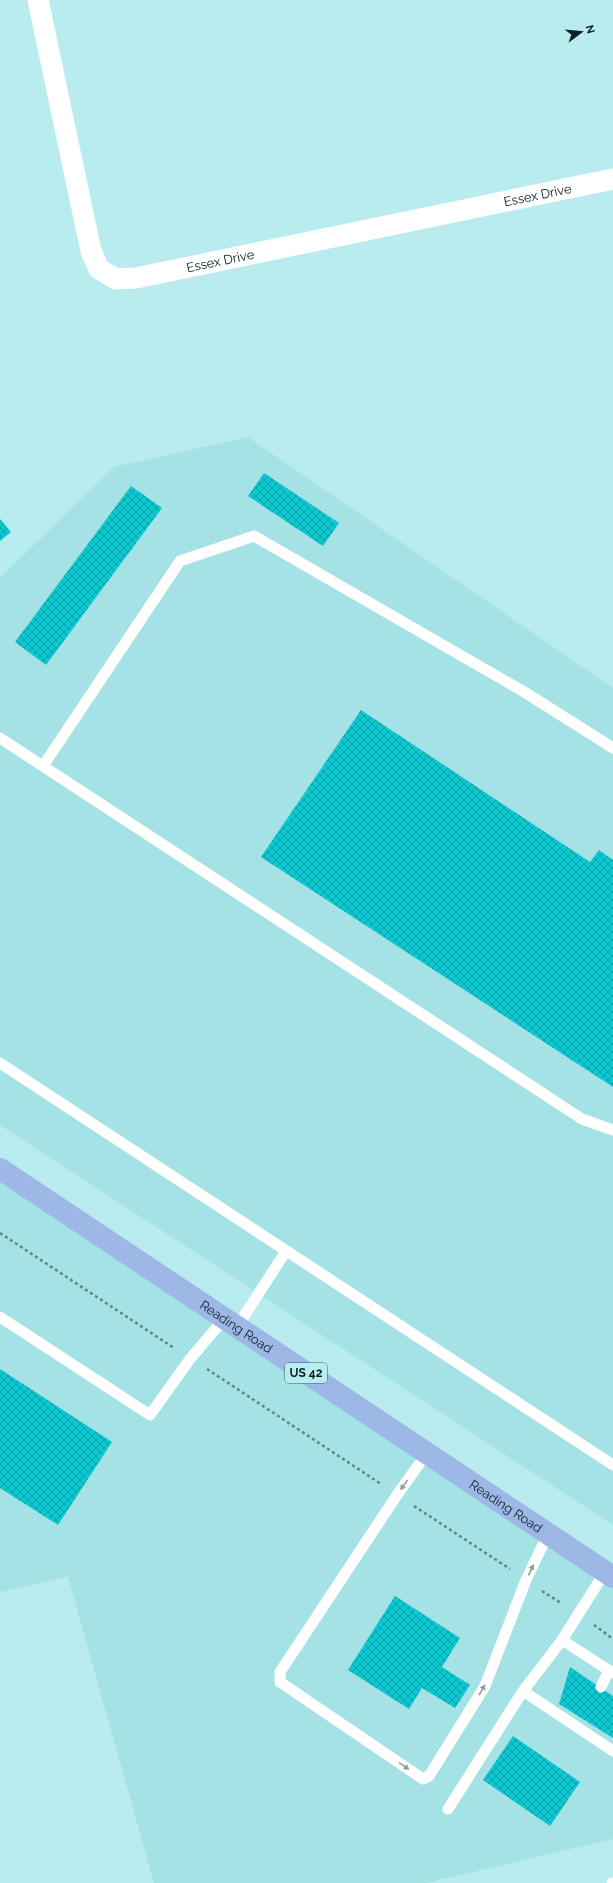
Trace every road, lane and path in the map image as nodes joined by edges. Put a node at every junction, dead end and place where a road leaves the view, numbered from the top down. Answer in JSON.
{"nodes":[{"id":1,"x":38,"y":0,"type":"edge"},
{"id":2,"x":613,"y":179,"type":"edge"},
{"id":3,"x":0,"y":738,"type":"edge"},
{"id":4,"x":613,"y":748,"type":"edge"},
{"id":5,"x":43,"y":766,"type":"junction"},
{"id":6,"x":0,"y":1063,"type":"edge"},
{"id":7,"x":613,"y":1130,"type":"edge"},
{"id":8,"x":0,"y":1169,"type":"edge"},
{"id":9,"x":0,"y":1233,"type":"edge"},
{"id":10,"x":286,"y":1251,"type":"junction"},
{"id":11,"x":0,"y":1317,"type":"edge"},
{"id":12,"x":230,"y":1323,"type":"junction"},
{"id":13,"x":190,"y":1358,"type":"junction"},
{"id":14,"x":427,"y":1454,"type":"junction"},
{"id":15,"x":613,"y":1465,"type":"edge"},
{"id":16,"x":397,"y":1495,"type":"junction"},
{"id":17,"x":548,"y":1534,"type":"junction"},
{"id":18,"x":609,"y":1574,"type":"edge"},
{"id":19,"x":526,"y":1580,"type":"junction"},
{"id":20,"x":578,"y":1615,"type":"junction"},
{"id":21,"x":613,"y":1639,"type":"edge"},
{"id":22,"x":562,"y":1640,"type":"junction"},
{"id":23,"x":611,"y":1671,"type":"edge"},
{"id":24,"x":601,"y":1687,"type":"dead end"},
{"id":25,"x":523,"y":1691,"type":"junction"},
{"id":26,"x":613,"y":1751,"type":"edge"},
{"id":27,"x":448,"y":1809,"type":"dead end"}],
"edges":[{"from":1,"to":2,"type":"street","name":"Essex Drive"},
{"from":3,"to":5,"type":"lane"},
{"from":4,"to":5,"type":"lane"},
{"from":5,"to":7,"type":"lane"},
{"from":6,"to":10,"type":"lane"},
{"from":8,"to":12,"type":"main road","name":"Reading Road","number":"US 42"},
{"from":9,"to":13,"type":"path"},
{"from":10,"to":12,"type":"lane"},
{"from":10,"to":15,"type":"lane"},
{"from":11,"to":13,"type":"lane"},
{"from":12,"to":13,"type":"lane"},
{"from":12,"to":14,"type":"main road","name":"Reading Road","number":"US 42"},
{"from":13,"to":16,"type":"path"},
{"from":14,"to":16,"type":"lane","one_way":true},
{"from":14,"to":17,"type":"main road","name":"Reading Road","number":"US 42"},
{"from":16,"to":19,"type":"path"},
{"from":16,"to":19,"type":"lane","one_way":true},
{"from":17,"to":18,"type":"main road","name":"Reading Road","number":"US 42"},
{"from":19,"to":17,"type":"lane","one_way":true},
{"from":18,"to":20,"type":"lane"},
{"from":19,"to":20,"type":"path"},
{"from":20,"to":21,"type":"path"},
{"from":20,"to":22,"type":"lane"},
{"from":22,"to":23,"type":"lane"},
{"from":22,"to":25,"type":"lane"},
{"from":23,"to":24,"type":"lane"},
{"from":25,"to":26,"type":"lane"},
{"from":25,"to":27,"type":"lane"}]}
